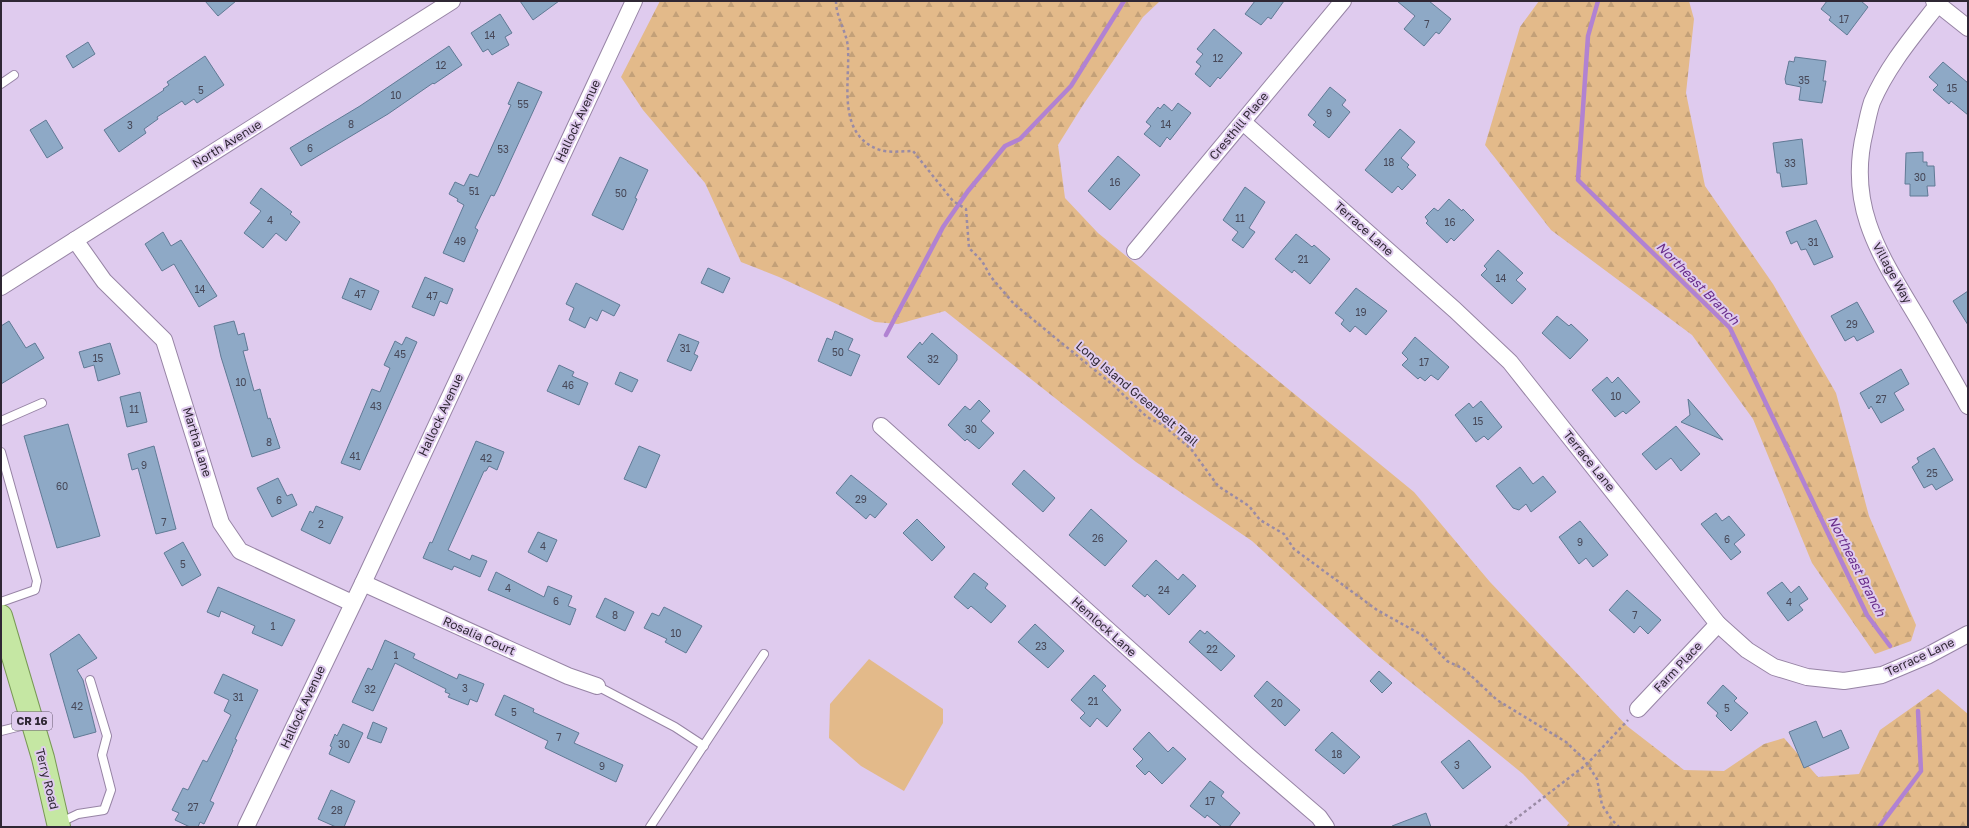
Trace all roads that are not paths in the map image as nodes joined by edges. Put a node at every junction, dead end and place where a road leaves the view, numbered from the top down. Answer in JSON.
{"nodes":[{"id":1,"x":452,"y":1,"type":"edge"},
{"id":2,"x":634,"y":1,"type":"edge"},
{"id":3,"x":1343,"y":1,"type":"edge"},
{"id":4,"x":1936,"y":3,"type":"edge"},
{"id":5,"x":1968,"y":28,"type":"edge"},
{"id":6,"x":14,"y":75,"type":"dead end"},
{"id":7,"x":1,"y":84,"type":"edge"},
{"id":8,"x":1243,"y":122,"type":"junction"},
{"id":9,"x":75,"y":240,"type":"junction"},
{"id":10,"x":1135,"y":251,"type":"dead end"},
{"id":11,"x":1,"y":287,"type":"edge"},
{"id":12,"x":42,"y":403,"type":"dead end"},
{"id":13,"x":1968,"y":406,"type":"edge"},
{"id":14,"x":1,"y":421,"type":"edge"},
{"id":15,"x":881,"y":426,"type":"dead end"},
{"id":16,"x":1,"y":452,"type":"edge"},
{"id":17,"x":362,"y":583,"type":"junction"},
{"id":18,"x":1,"y":602,"type":"edge"},
{"id":19,"x":352,"y":603,"type":"junction"},
{"id":20,"x":1718,"y":624,"type":"junction"},
{"id":21,"x":2,"y":626,"type":"edge"},
{"id":22,"x":1968,"y":634,"type":"edge"},
{"id":23,"x":764,"y":654,"type":"dead end"},
{"id":24,"x":90,"y":680,"type":"dead end"},
{"id":25,"x":597,"y":686,"type":"joint"},
{"id":26,"x":1638,"y":709,"type":"road end"},
{"id":27,"x":33,"y":722,"type":"junction"},
{"id":28,"x":1,"y":731,"type":"edge"},
{"id":29,"x":704,"y":746,"type":"junction"},
{"id":30,"x":58,"y":825,"type":"edge"},
{"id":31,"x":246,"y":827,"type":"edge"},
{"id":32,"x":650,"y":827,"type":"edge"},
{"id":33,"x":1326,"y":827,"type":"edge"}],
"edges":[{"from":1,"to":9,"type":"street","name":"North Avenue"},
{"from":2,"to":17,"type":"street","name":"Hallock Avenue"},
{"from":3,"to":8,"type":"street","name":"Cresthill Place"},
{"from":4,"to":5,"type":"street"},
{"from":4,"to":13,"type":"street","name":"Village Way"},
{"from":6,"to":7,"type":"lane"},
{"from":8,"to":10,"type":"street","name":"Cresthill Place"},
{"from":8,"to":20,"type":"street","name":"Terrace Lane"},
{"from":9,"to":11,"type":"street","name":"North Avenue"},
{"from":9,"to":19,"type":"street","name":"Martha Lane"},
{"from":12,"to":14,"type":"lane"},
{"from":15,"to":33,"type":"street","name":"Hemlock Lane"},
{"from":16,"to":18,"type":"lane"},
{"from":17,"to":19,"type":"street","name":"Hallock Avenue"},
{"from":17,"to":25,"type":"street","name":"Rosalia Court"},
{"from":19,"to":31,"type":"street","name":"Hallock Avenue"},
{"from":20,"to":22,"type":"street","name":"Terrace Lane"},
{"from":20,"to":26,"type":"street","name":"Farm Place"},
{"from":21,"to":27,"type":"main road","name":"Terry Road","number":"CR 16"},
{"from":23,"to":29,"type":"lane"},
{"from":24,"to":30,"type":"lane"},
{"from":25,"to":29,"type":"lane"},
{"from":27,"to":28,"type":"lane"},
{"from":27,"to":30,"type":"main road","name":"Terry Road","number":"CR 16"},
{"from":29,"to":32,"type":"lane"}]}
